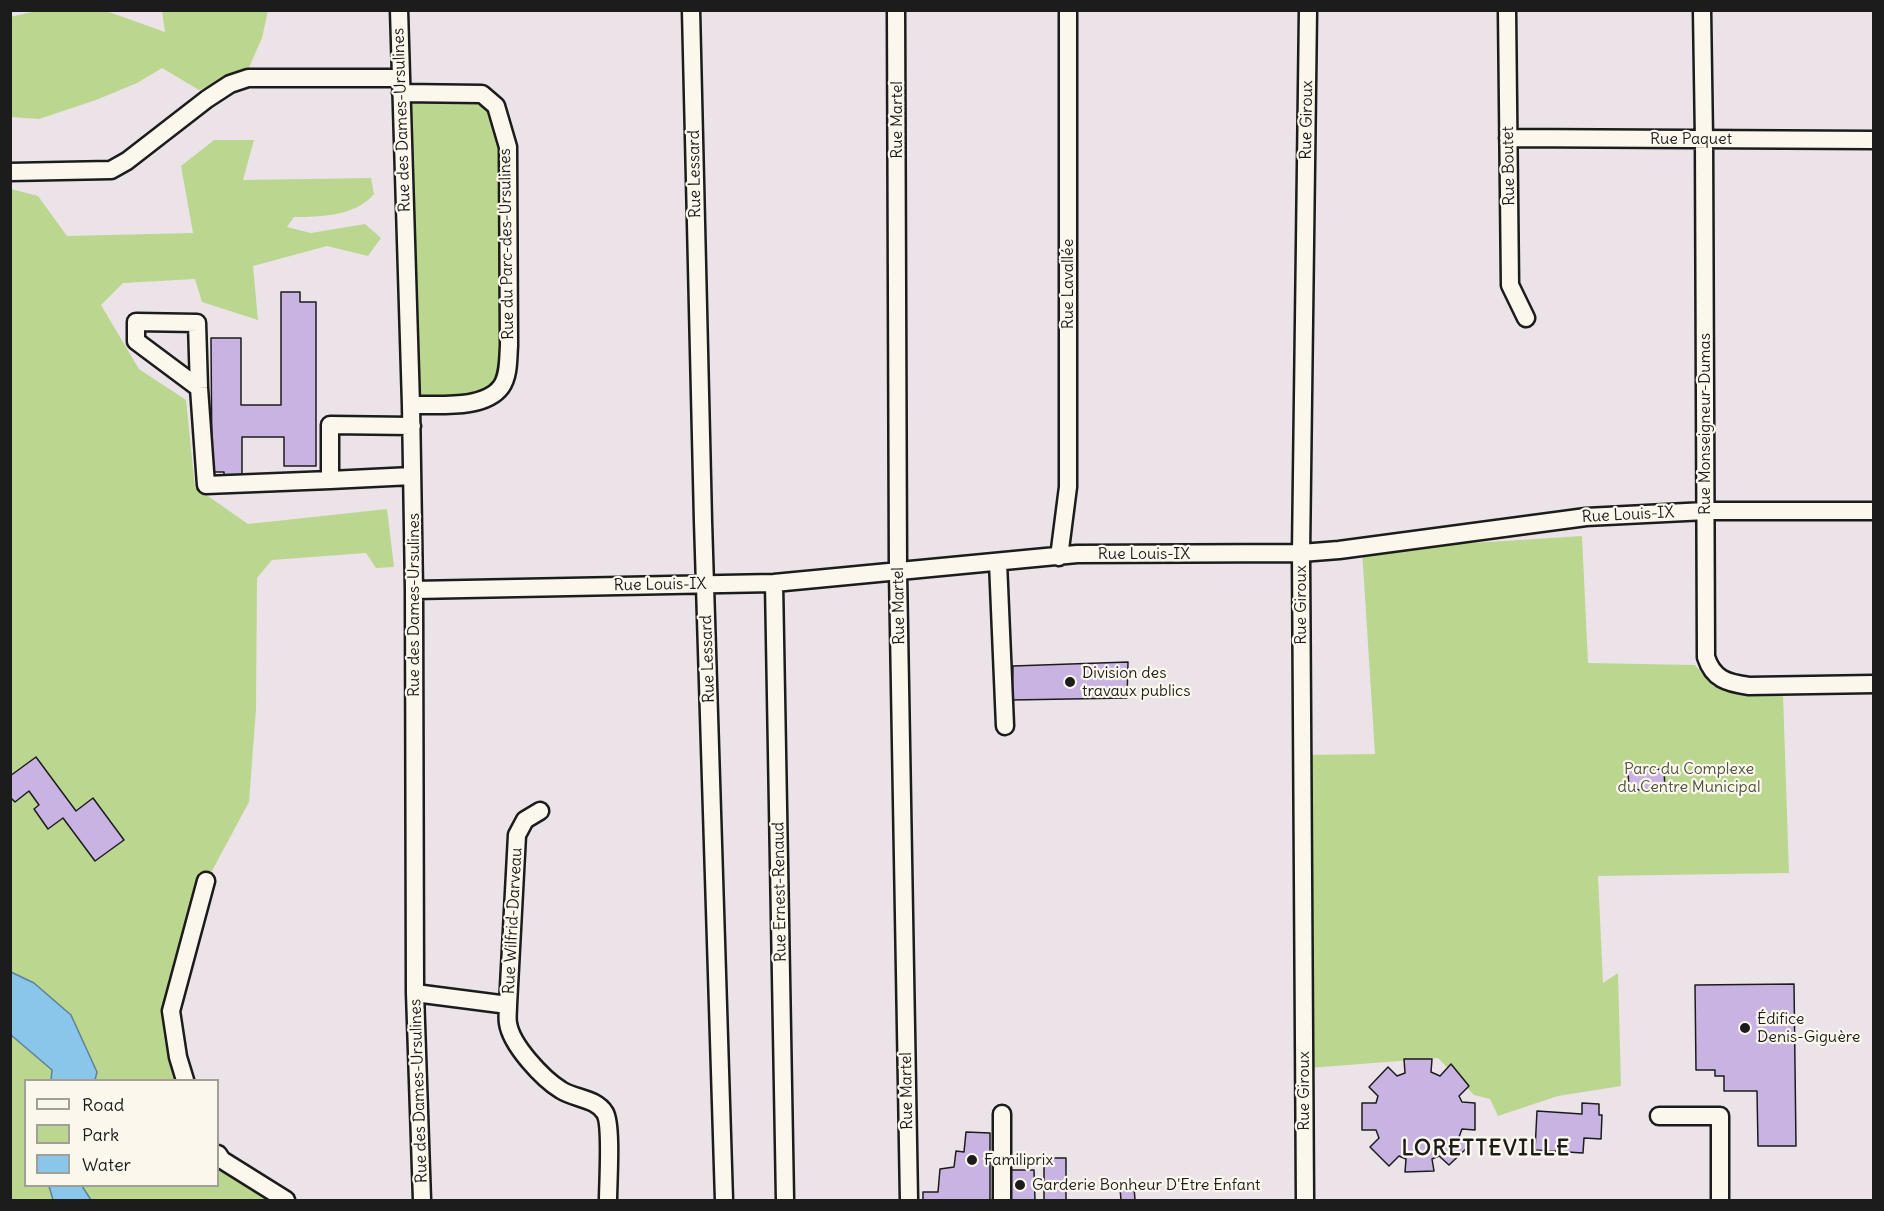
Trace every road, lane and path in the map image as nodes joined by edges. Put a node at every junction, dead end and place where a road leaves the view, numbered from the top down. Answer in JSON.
{"nodes":[{"id":1,"x":399,"y":10,"type":"edge"},
{"id":2,"x":691,"y":10,"type":"edge"},
{"id":3,"x":896,"y":10,"type":"edge"},
{"id":4,"x":1068,"y":10,"type":"edge"},
{"id":5,"x":1308,"y":10,"type":"edge"},
{"id":6,"x":1507,"y":10,"type":"edge"},
{"id":7,"x":1702,"y":10,"type":"edge"},
{"id":8,"x":400,"y":86,"type":"junction"},
{"id":9,"x":1508,"y":138,"type":"junction"},
{"id":10,"x":1704,"y":139,"type":"junction"},
{"id":11,"x":1874,"y":140,"type":"edge"},
{"id":12,"x":10,"y":172,"type":"edge"},
{"id":13,"x":1526,"y":318,"type":"dead end"},
{"id":14,"x":199,"y":388,"type":"junction"},
{"id":15,"x":411,"y":405,"type":"junction"},
{"id":16,"x":412,"y":426,"type":"junction"},
{"id":17,"x":412,"y":476,"type":"junction"},
{"id":18,"x":330,"y":480,"type":"junction"},
{"id":19,"x":1706,"y":511,"type":"junction"},
{"id":20,"x":1874,"y":511,"type":"edge"},
{"id":21,"x":1301,"y":553,"type":"junction"},
{"id":22,"x":1059,"y":556,"type":"junction"},
{"id":23,"x":998,"y":562,"type":"junction"},
{"id":24,"x":898,"y":572,"type":"junction"},
{"id":25,"x":774,"y":583,"type":"junction"},
{"id":26,"x":706,"y":584,"type":"junction"},
{"id":27,"x":414,"y":590,"type":"junction"},
{"id":28,"x":1874,"y":684,"type":"edge"},
{"id":29,"x":1005,"y":726,"type":"dead end"},
{"id":30,"x":540,"y":811,"type":"dead end"},
{"id":31,"x":206,"y":881,"type":"dead end"},
{"id":32,"x":415,"y":993,"type":"junction"},
{"id":33,"x":508,"y":1005,"type":"junction"},
{"id":34,"x":184,"y":1079,"type":"edge"},
{"id":35,"x":1002,"y":1114,"type":"dead end"},
{"id":36,"x":1659,"y":1116,"type":"dead end"},
{"id":37,"x":219,"y":1156,"type":"edge"},
{"id":38,"x":286,"y":1200,"type":"edge"},
{"id":39,"x":422,"y":1200,"type":"edge"},
{"id":40,"x":608,"y":1200,"type":"edge"},
{"id":41,"x":724,"y":1200,"type":"edge"},
{"id":42,"x":785,"y":1200,"type":"edge"},
{"id":43,"x":909,"y":1200,"type":"edge"},
{"id":44,"x":1002,"y":1200,"type":"edge"},
{"id":45,"x":1305,"y":1200,"type":"edge"},
{"id":46,"x":1720,"y":1200,"type":"edge"}],
"edges":[{"from":1,"to":8,"type":"street","name":"Rue des Dames-Ursulines"},
{"from":2,"to":26,"type":"street","name":"Rue Lessard"},
{"from":3,"to":24,"type":"street","name":"Rue Martel"},
{"from":4,"to":22,"type":"street","name":"Rue Lavallée"},
{"from":5,"to":21,"type":"street","name":"Rue Giroux"},
{"from":6,"to":9,"type":"street","name":"Rue Boutet"},
{"from":7,"to":10,"type":"street","name":"Rue Monseigneur-Dumas"},
{"from":8,"to":12,"type":"street","name":"Rue du Parc-des-Ursulines"},
{"from":8,"to":15,"type":"street","name":"Rue des Dames-Ursulines"},
{"from":8,"to":15,"type":"street","name":"Rue du Parc-des-Ursulines"},
{"from":9,"to":10,"type":"street","name":"Rue Paquet"},
{"from":9,"to":13,"type":"street","name":"Rue Boutet"},
{"from":10,"to":11,"type":"street","name":"Rue Paquet"},
{"from":10,"to":19,"type":"street","name":"Rue Monseigneur-Dumas"},
{"from":14,"to":14,"type":"street"},
{"from":14,"to":18,"type":"street"},
{"from":15,"to":16,"type":"street","name":"Rue des Dames-Ursulines"},
{"from":16,"to":17,"type":"street","name":"Rue des Dames-Ursulines"},
{"from":16,"to":18,"type":"street"},
{"from":17,"to":18,"type":"street"},
{"from":17,"to":27,"type":"street","name":"Rue des Dames-Ursulines"},
{"from":19,"to":20,"type":"street","name":"Rue Louis-IX"},
{"from":19,"to":21,"type":"street","name":"Rue Louis-IX"},
{"from":19,"to":28,"type":"street","name":"Rue Monseigneur-Dumas"},
{"from":21,"to":22,"type":"street","name":"Rue Louis-IX"},
{"from":21,"to":45,"type":"street","name":"Rue Giroux"},
{"from":22,"to":23,"type":"street","name":"Rue Louis-IX"},
{"from":23,"to":24,"type":"street","name":"Rue Louis-IX"},
{"from":23,"to":29,"type":"street"},
{"from":24,"to":25,"type":"street","name":"Rue Louis-IX"},
{"from":24,"to":43,"type":"street","name":"Rue Martel"},
{"from":25,"to":26,"type":"street","name":"Rue Louis-IX"},
{"from":25,"to":42,"type":"street","name":"Rue Ernest-Renaud"},
{"from":26,"to":27,"type":"street","name":"Rue Louis-IX"},
{"from":26,"to":41,"type":"street","name":"Rue Lessard"},
{"from":27,"to":32,"type":"street","name":"Rue des Dames-Ursulines"},
{"from":30,"to":33,"type":"street","name":"Rue Wilfrid-Darveau"},
{"from":31,"to":34,"type":"street"},
{"from":32,"to":33,"type":"street","name":"Rue Wilfrid-Darveau"},
{"from":32,"to":39,"type":"street","name":"Rue des Dames-Ursulines"},
{"from":33,"to":40,"type":"street","name":"Rue Wilfrid-Darveau"},
{"from":35,"to":44,"type":"street"},
{"from":36,"to":46,"type":"street"},
{"from":37,"to":38,"type":"street"}]}
